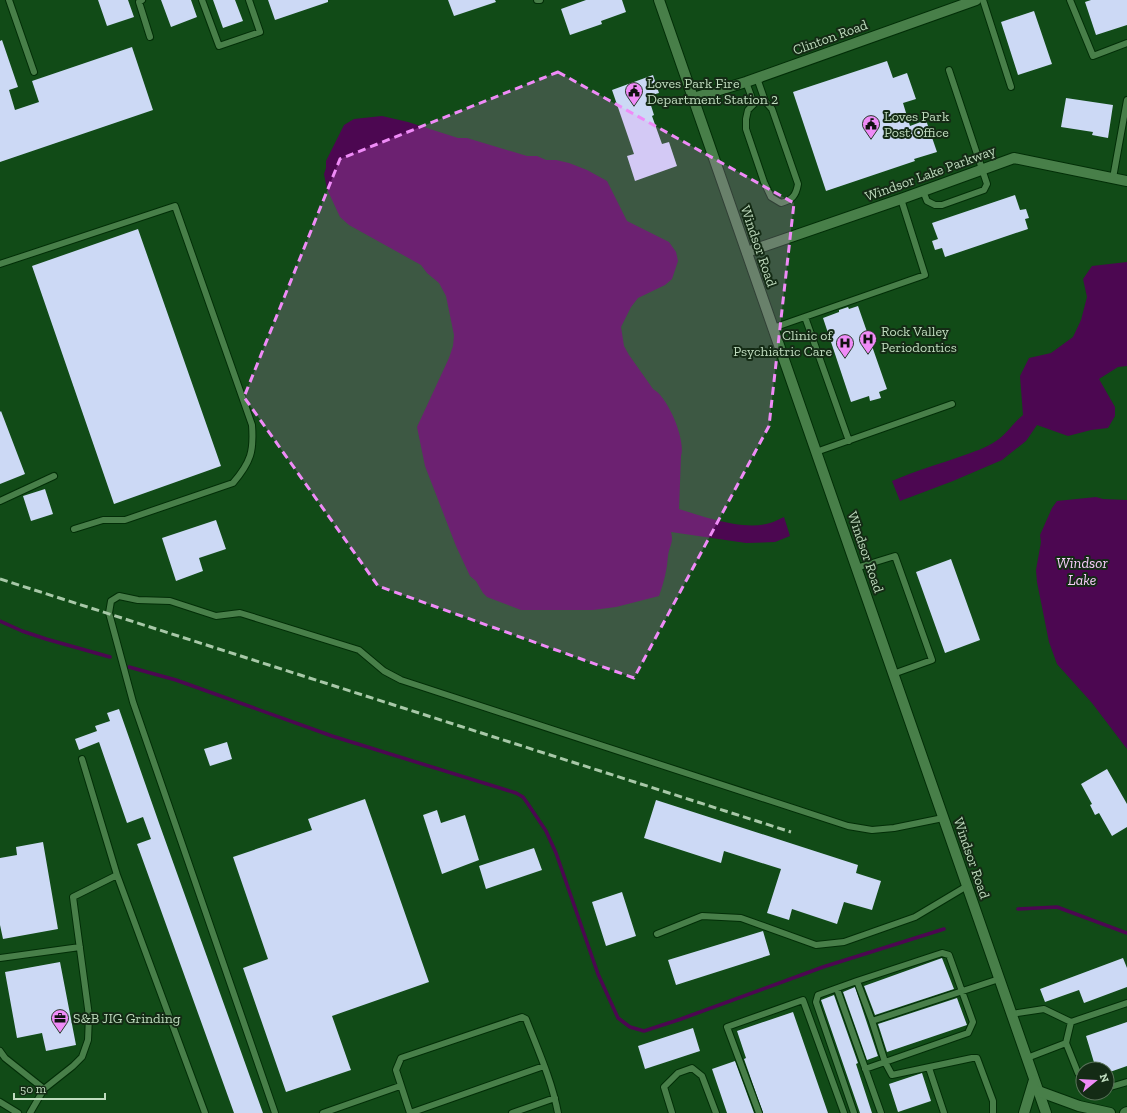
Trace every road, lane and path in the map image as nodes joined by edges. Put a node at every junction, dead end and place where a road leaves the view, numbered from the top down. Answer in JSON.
{"nodes":[{"id":1,"x":9,"y":0,"type":"edge"},
{"id":2,"x":142,"y":0,"type":"edge"},
{"id":3,"x":202,"y":0,"type":"edge"},
{"id":4,"x":249,"y":0,"type":"edge"},
{"id":5,"x":659,"y":0,"type":"edge"},
{"id":6,"x":976,"y":0,"type":"edge"},
{"id":7,"x":983,"y":0,"type":"edge"},
{"id":8,"x":1070,"y":0,"type":"edge"},
{"id":9,"x":150,"y":37,"type":"dead end"},
{"id":10,"x":1127,"y":43,"type":"edge"},
{"id":11,"x":950,"y":70,"type":"dead end"},
{"id":12,"x":34,"y":72,"type":"dead end"},
{"id":13,"x":757,"y":78,"type":"junction"},
{"id":14,"x":746,"y":82,"type":"junction"},
{"id":15,"x":1011,"y":88,"type":"dead end"},
{"id":16,"x":693,"y":98,"type":"junction"},
{"id":17,"x":1127,"y":100,"type":"edge"},
{"id":18,"x":983,"y":170,"type":"junction"},
{"id":19,"x":1113,"y":178,"type":"junction"},
{"id":20,"x":1127,"y":180,"type":"edge"},
{"id":21,"x":923,"y":192,"type":"junction"},
{"id":22,"x":901,"y":200,"type":"junction"},
{"id":23,"x":747,"y":252,"type":"junction"},
{"id":24,"x":0,"y":264,"type":"edge"},
{"id":25,"x":805,"y":317,"type":"junction"},
{"id":26,"x":773,"y":328,"type":"junction"},
{"id":27,"x":952,"y":404,"type":"dead end"},
{"id":28,"x":849,"y":441,"type":"junction"},
{"id":29,"x":816,"y":452,"type":"junction"},
{"id":30,"x":54,"y":476,"type":"dead end"},
{"id":31,"x":0,"y":501,"type":"edge"},
{"id":32,"x":74,"y":529,"type":"dead end"},
{"id":33,"x":856,"y":568,"type":"junction"},
{"id":34,"x":893,"y":674,"type":"junction"},
{"id":35,"x":82,"y":760,"type":"dead end"},
{"id":36,"x":943,"y":818,"type":"junction"},
{"id":37,"x":117,"y":875,"type":"junction"},
{"id":38,"x":967,"y":886,"type":"junction"},
{"id":39,"x":657,"y":934,"type":"dead end"},
{"id":40,"x":80,"y":947,"type":"junction"},
{"id":41,"x":0,"y":958,"type":"edge"},
{"id":42,"x":999,"y":979,"type":"junction"},
{"id":43,"x":857,"y":981,"type":"junction"},
{"id":44,"x":837,"y":988,"type":"junction"},
{"id":45,"x":962,"y":991,"type":"junction"},
{"id":46,"x":1127,"y":1003,"type":"edge"},
{"id":47,"x":1011,"y":1014,"type":"junction"},
{"id":48,"x":872,"y":1021,"type":"junction"},
{"id":49,"x":1071,"y":1022,"type":"junction"},
{"id":50,"x":1066,"y":1043,"type":"junction"},
{"id":51,"x":0,"y":1051,"type":"edge"},
{"id":52,"x":1026,"y":1058,"type":"junction"},
{"id":53,"x":885,"y":1062,"type":"junction"},
{"id":54,"x":544,"y":1066,"type":"junction"},
{"id":55,"x":1075,"y":1066,"type":"edge"},
{"id":56,"x":929,"y":1068,"type":"junction"},
{"id":57,"x":865,"y":1069,"type":"junction"},
{"id":58,"x":1034,"y":1080,"type":"junction"},
{"id":59,"x":1127,"y":1082,"type":"edge"},
{"id":60,"x":400,"y":1086,"type":"junction"},
{"id":61,"x":1115,"y":1086,"type":"edge"},
{"id":62,"x":44,"y":1090,"type":"junction"},
{"id":63,"x":1038,"y":1091,"type":"junction"},
{"id":64,"x":555,"y":1098,"type":"junction"},
{"id":65,"x":0,"y":1102,"type":"edge"},
{"id":66,"x":18,"y":1113,"type":"edge"},
{"id":67,"x":30,"y":1113,"type":"edge"},
{"id":68,"x":205,"y":1113,"type":"edge"},
{"id":69,"x":275,"y":1113,"type":"edge"},
{"id":70,"x":323,"y":1113,"type":"edge"},
{"id":71,"x":410,"y":1113,"type":"edge"},
{"id":72,"x":512,"y":1113,"type":"edge"},
{"id":73,"x":558,"y":1113,"type":"edge"},
{"id":74,"x":672,"y":1113,"type":"edge"},
{"id":75,"x":716,"y":1113,"type":"edge"},
{"id":76,"x":759,"y":1113,"type":"edge"},
{"id":77,"x":844,"y":1113,"type":"edge"},
{"id":78,"x":854,"y":1113,"type":"edge"},
{"id":79,"x":881,"y":1113,"type":"edge"},
{"id":80,"x":944,"y":1113,"type":"edge"},
{"id":81,"x":993,"y":1113,"type":"edge"},
{"id":82,"x":1024,"y":1113,"type":"edge"},
{"id":83,"x":1046,"y":1113,"type":"edge"},
{"id":84,"x":1110,"y":1113,"type":"edge"}],
"edges":[{"from":1,"to":12,"type":"lane"},
{"from":2,"to":9,"type":"lane"},
{"from":3,"to":4,"type":"lane"},
{"from":5,"to":16,"type":"street","name":"Windsor Road"},
{"from":6,"to":13,"type":"street","name":"Clinton Road"},
{"from":7,"to":15,"type":"lane"},
{"from":8,"to":10,"type":"lane"},
{"from":11,"to":18,"type":"lane"},
{"from":13,"to":14,"type":"street","name":"Clinton Road"},
{"from":13,"to":14,"type":"lane"},
{"from":14,"to":16,"type":"street","name":"Clinton Road"},
{"from":16,"to":23,"type":"street","name":"Windsor Road"},
{"from":17,"to":19,"type":"lane"},
{"from":18,"to":19,"type":"street","name":"Windsor Lake Parkway"},
{"from":18,"to":21,"type":"street","name":"Windsor Lake Parkway"},
{"from":18,"to":21,"type":"lane"},
{"from":19,"to":20,"type":"street","name":"Windsor Lake Parkway"},
{"from":21,"to":22,"type":"street","name":"Windsor Lake Parkway"},
{"from":22,"to":23,"type":"street","name":"Windsor Lake Parkway"},
{"from":22,"to":25,"type":"lane"},
{"from":23,"to":26,"type":"street","name":"Windsor Road"},
{"from":24,"to":32,"type":"lane"},
{"from":25,"to":26,"type":"lane"},
{"from":25,"to":28,"type":"lane"},
{"from":26,"to":29,"type":"street","name":"Windsor Road"},
{"from":27,"to":28,"type":"lane"},
{"from":28,"to":29,"type":"lane"},
{"from":29,"to":33,"type":"street","name":"Windsor Road"},
{"from":30,"to":31,"type":"lane"},
{"from":33,"to":34,"type":"street","name":"Windsor Road"},
{"from":33,"to":34,"type":"lane"},
{"from":34,"to":36,"type":"street","name":"Windsor Road"},
{"from":35,"to":37,"type":"lane"},
{"from":36,"to":38,"type":"street","name":"Windsor Road"},
{"from":36,"to":69,"type":"lane"},
{"from":37,"to":40,"type":"lane"},
{"from":37,"to":68,"type":"lane"},
{"from":38,"to":39,"type":"lane"},
{"from":38,"to":42,"type":"street","name":"Windsor Road"},
{"from":40,"to":41,"type":"lane"},
{"from":40,"to":62,"type":"lane"},
{"from":42,"to":45,"type":"lane"},
{"from":42,"to":47,"type":"street","name":"Windsor Road"},
{"from":43,"to":44,"type":"lane"},
{"from":43,"to":45,"type":"lane"},
{"from":43,"to":48,"type":"lane"},
{"from":44,"to":57,"type":"lane"},
{"from":44,"to":78,"type":"lane"},
{"from":45,"to":48,"type":"lane"},
{"from":45,"to":53,"type":"lane"},
{"from":46,"to":49,"type":"lane"},
{"from":47,"to":49,"type":"lane"},
{"from":47,"to":52,"type":"street","name":"Windsor Road"},
{"from":48,"to":53,"type":"lane"},
{"from":49,"to":50,"type":"lane"},
{"from":50,"to":52,"type":"lane"},
{"from":50,"to":55,"type":"lane"},
{"from":51,"to":62,"type":"lane"},
{"from":52,"to":58,"type":"street","name":"Windsor Road"},
{"from":53,"to":56,"type":"lane"},
{"from":53,"to":57,"type":"lane"},
{"from":54,"to":60,"type":"lane"},
{"from":54,"to":64,"type":"lane"},
{"from":54,"to":71,"type":"lane"},
{"from":56,"to":80,"type":"lane"},
{"from":56,"to":81,"type":"lane"},
{"from":57,"to":79,"type":"lane"},
{"from":58,"to":63,"type":"street","name":"Windsor Road"},
{"from":58,"to":82,"type":"street"},
{"from":59,"to":61,"type":"lane"},
{"from":60,"to":70,"type":"lane"},
{"from":60,"to":71,"type":"lane"},
{"from":62,"to":67,"type":"lane"},
{"from":63,"to":83,"type":"street","name":"Windsor Road"},
{"from":63,"to":84,"type":"street"},
{"from":64,"to":72,"type":"lane"},
{"from":64,"to":73,"type":"lane"},
{"from":65,"to":66,"type":"lane"},
{"from":74,"to":75,"type":"lane"},
{"from":76,"to":77,"type":"lane"}]}
